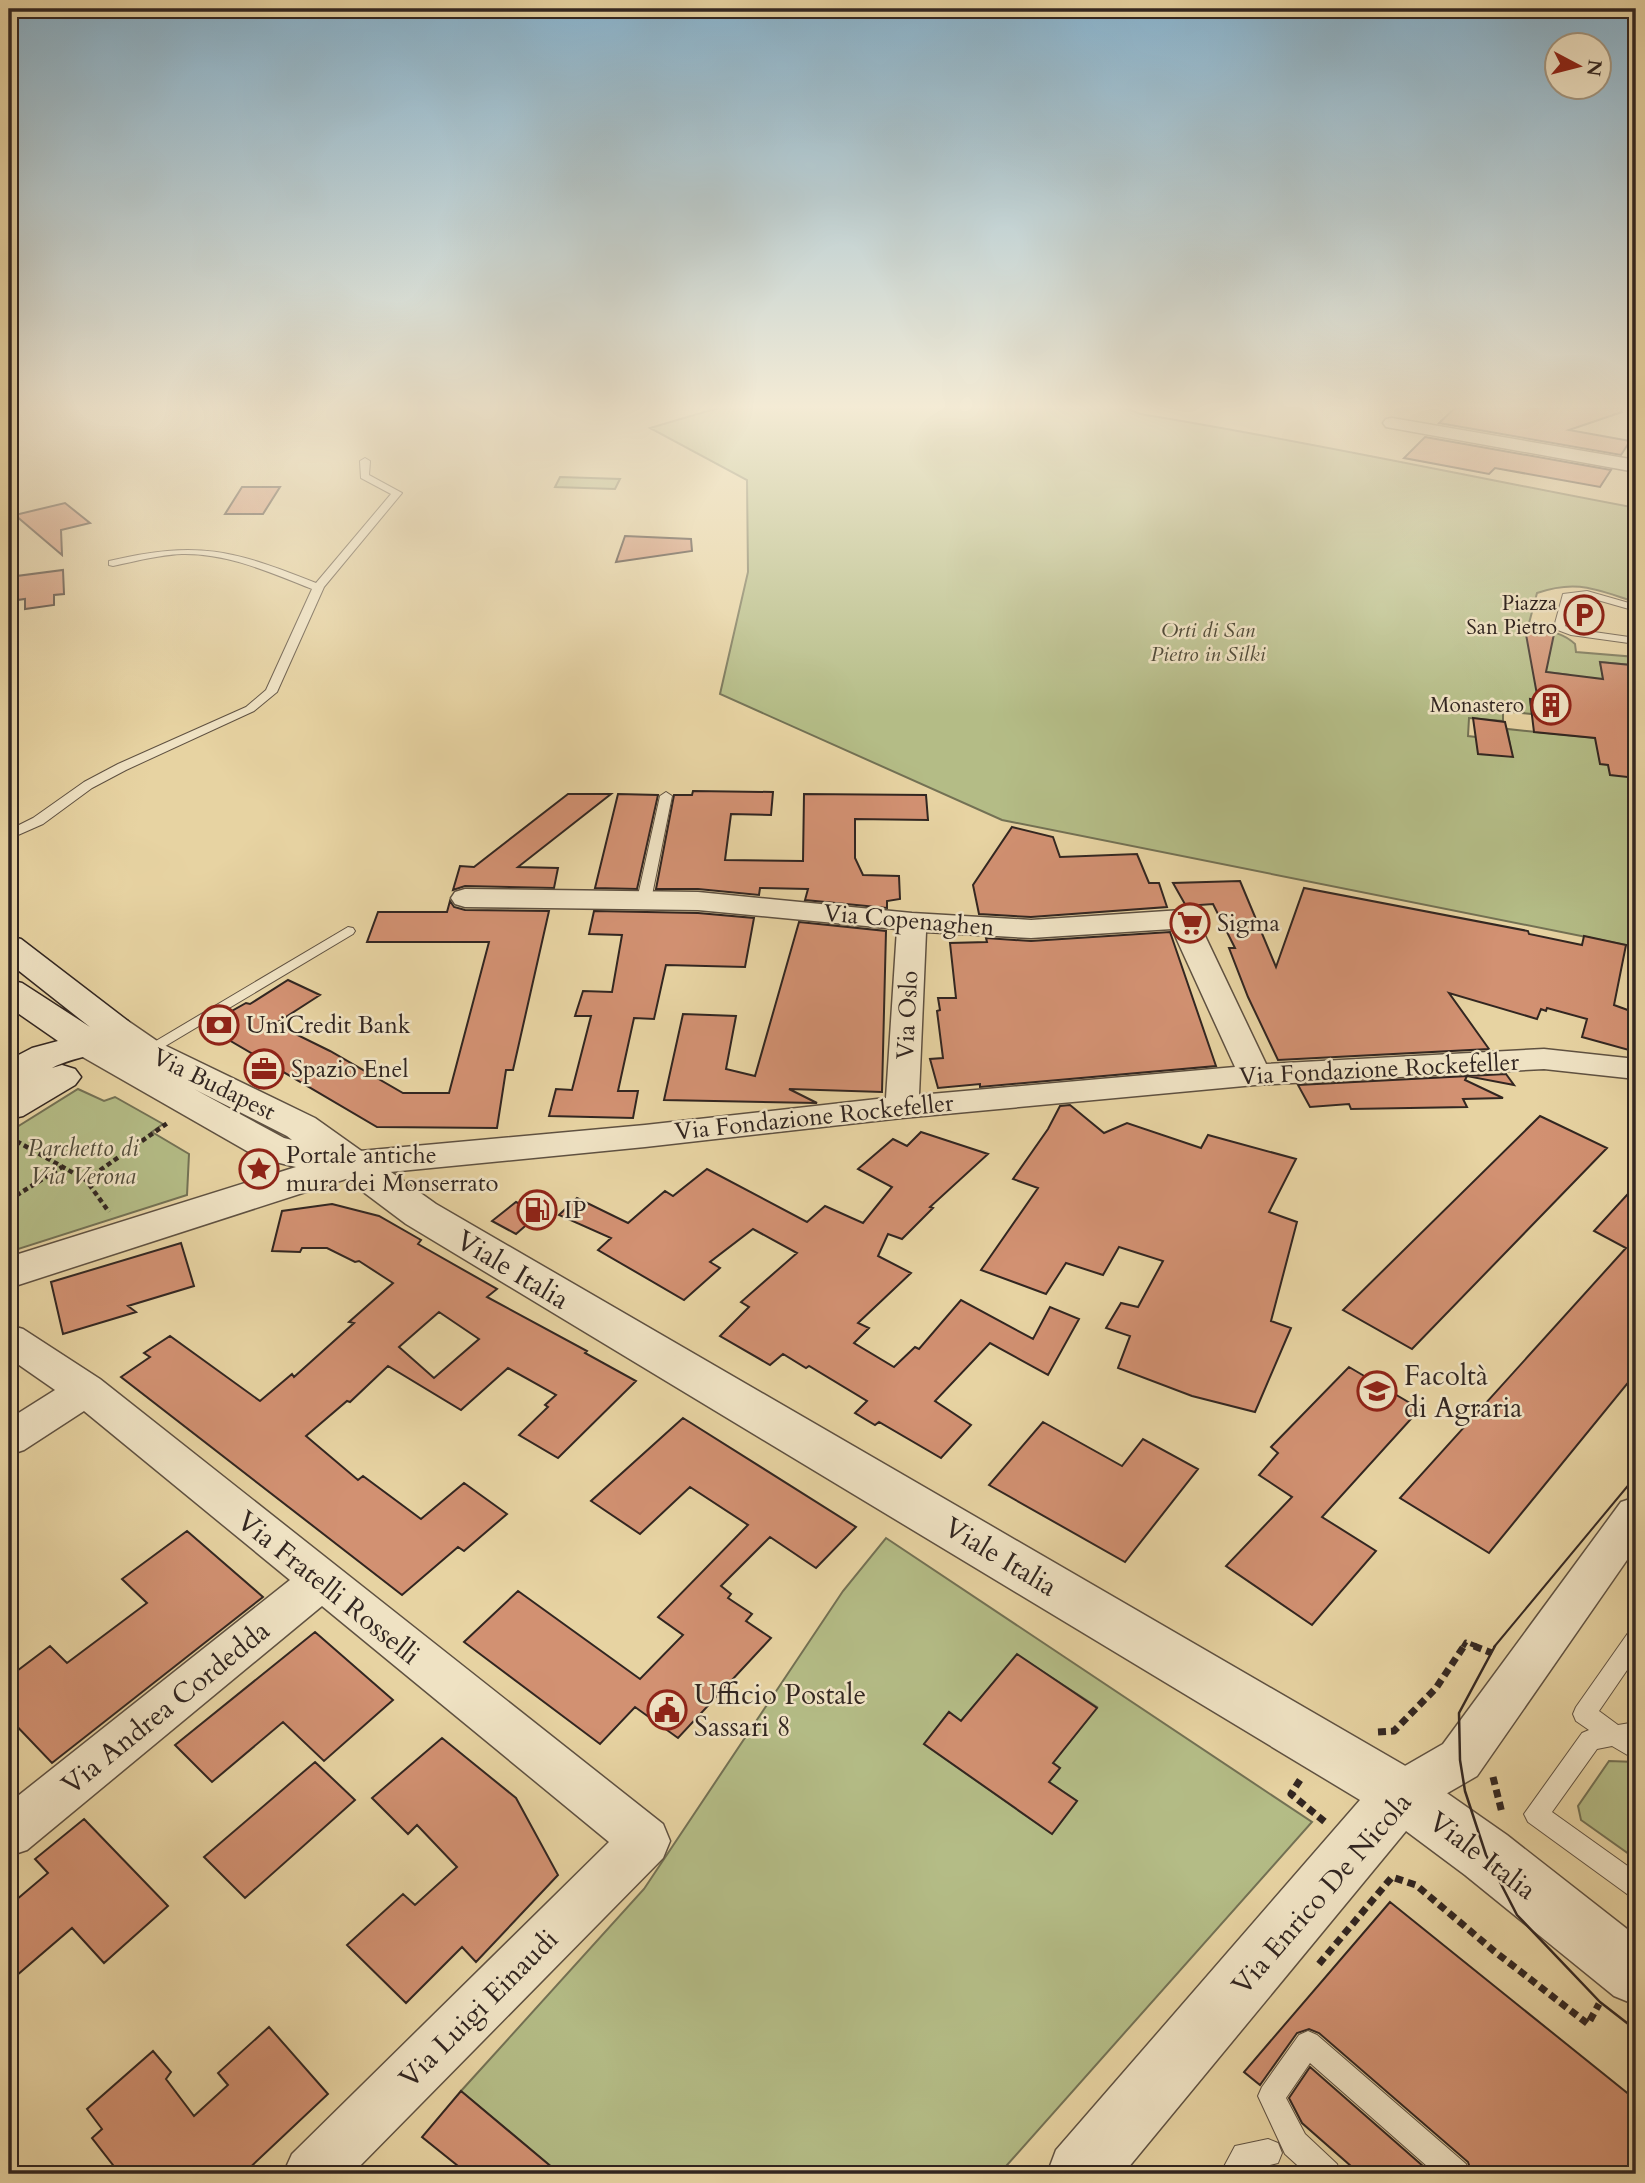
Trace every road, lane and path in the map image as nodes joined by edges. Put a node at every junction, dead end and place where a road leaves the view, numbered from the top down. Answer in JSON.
{"nodes":[{"id":1,"x":382,"y":510,"type":"edge"},
{"id":2,"x":113,"y":563,"type":"dead end"},
{"id":3,"x":318,"y":588,"type":"junction"},
{"id":4,"x":1636,"y":608,"type":"edge"},
{"id":5,"x":1636,"y":641,"type":"edge"},
{"id":6,"x":666,"y":796,"type":"dead end"},
{"id":7,"x":9,"y":835,"type":"edge"},
{"id":8,"x":465,"y":898,"type":"dead end"},
{"id":9,"x":644,"y":900,"type":"junction"},
{"id":10,"x":912,"y":922,"type":"junction"},
{"id":11,"x":348,"y":931,"type":"dead end"},
{"id":12,"x":9,"y":946,"type":"edge"},
{"id":13,"x":9,"y":990,"type":"edge"},
{"id":14,"x":93,"y":1041,"type":"junction"},
{"id":15,"x":147,"y":1051,"type":"junction"},
{"id":16,"x":1636,"y":1069,"type":"edge"},
{"id":17,"x":1255,"y":1075,"type":"junction"},
{"id":18,"x":9,"y":1076,"type":"edge"},
{"id":19,"x":9,"y":1107,"type":"edge"},
{"id":20,"x":902,"y":1107,"type":"junction"},
{"id":21,"x":173,"y":1119,"type":"dead end"},
{"id":22,"x":9,"y":1136,"type":"edge"},
{"id":23,"x":349,"y":1164,"type":"junction"},
{"id":24,"x":62,"y":1167,"type":"junction"},
{"id":25,"x":86,"y":1180,"type":"junction"},
{"id":26,"x":9,"y":1200,"type":"edge"},
{"id":27,"x":115,"y":1219,"type":"dead end"},
{"id":28,"x":9,"y":1273,"type":"edge"},
{"id":29,"x":9,"y":1339,"type":"edge"},
{"id":30,"x":86,"y":1390,"type":"junction"},
{"id":31,"x":9,"y":1439,"type":"edge"},
{"id":32,"x":1636,"y":1514,"type":"edge"},
{"id":33,"x":322,"y":1580,"type":"junction"},
{"id":34,"x":1636,"y":1640,"type":"edge"},
{"id":35,"x":1466,"y":1642,"type":"dead end"},
{"id":36,"x":1368,"y":1732,"type":"dead end"},
{"id":37,"x":1630,"y":1740,"type":"edge"},
{"id":38,"x":1401,"y":1794,"type":"junction"},
{"id":39,"x":9,"y":1833,"type":"edge"},
{"id":40,"x":645,"y":1841,"type":"joint"},
{"id":41,"x":1636,"y":1886,"type":"edge"},
{"id":42,"x":1629,"y":1969,"type":"edge"},
{"id":43,"x":1314,"y":1970,"type":"dead end"},
{"id":44,"x":1268,"y":2153,"type":"dead end"},
{"id":45,"x":312,"y":2174,"type":"edge"},
{"id":46,"x":1080,"y":2174,"type":"edge"},
{"id":47,"x":1234,"y":2174,"type":"edge"},
{"id":48,"x":1327,"y":2174,"type":"edge"},
{"id":49,"x":1456,"y":2174,"type":"edge"}],
"edges":[{"from":1,"to":3,"type":"lane"},
{"from":2,"to":3,"type":"lane"},
{"from":3,"to":7,"type":"lane"},
{"from":4,"to":5,"type":"lane"},
{"from":6,"to":9,"type":"lane"},
{"from":8,"to":9,"type":"street","name":"Via Copenaghen"},
{"from":9,"to":10,"type":"street","name":"Via Copenaghen"},
{"from":10,"to":17,"type":"street","name":"Via Copenaghen"},
{"from":10,"to":20,"type":"street","name":"Via Oslo"},
{"from":11,"to":15,"type":"lane"},
{"from":12,"to":14,"type":"street","name":"Via Budapest"},
{"from":13,"to":14,"type":"street","name":"Via Budapest"},
{"from":14,"to":15,"type":"street","name":"Via Budapest"},
{"from":14,"to":18,"type":"street"},
{"from":14,"to":19,"type":"street"},
{"from":14,"to":23,"type":"street","name":"Via Budapest"},
{"from":15,"to":23,"type":"street","name":"Via Budapest"},
{"from":16,"to":17,"type":"street","name":"Via Fondazione Rockefeller"},
{"from":17,"to":20,"type":"street","name":"Via Fondazione Rockefeller"},
{"from":20,"to":23,"type":"street","name":"Via Fondazione Rockefeller"},
{"from":21,"to":25,"type":"path"},
{"from":22,"to":24,"type":"path"},
{"from":23,"to":28,"type":"street","name":"Via Fondazione Rockefeller"},
{"from":23,"to":38,"type":"street","name":"Viale Italia"},
{"from":24,"to":25,"type":"path"},
{"from":24,"to":26,"type":"path"},
{"from":25,"to":27,"type":"path"},
{"from":29,"to":30,"type":"street","name":"Via Fratelli Rosselli"},
{"from":30,"to":31,"type":"street"},
{"from":30,"to":33,"type":"street","name":"Via Fratelli Rosselli"},
{"from":32,"to":38,"type":"street","name":"Via Enrico De Nicola"},
{"from":33,"to":39,"type":"street","name":"Via Andrea Cordedda"},
{"from":33,"to":40,"type":"street","name":"Via Fratelli Rosselli"},
{"from":34,"to":37,"type":"lane"},
{"from":35,"to":36,"type":"path"},
{"from":37,"to":41,"type":"lane"},
{"from":38,"to":42,"type":"street","name":"Viale Italia"},
{"from":38,"to":46,"type":"street","name":"Via Enrico De Nicola"},
{"from":40,"to":45,"type":"street","name":"Via Luigi Einaudi"},
{"from":42,"to":43,"type":"path"},
{"from":44,"to":47,"type":"lane"},
{"from":48,"to":49,"type":"lane"}]}
